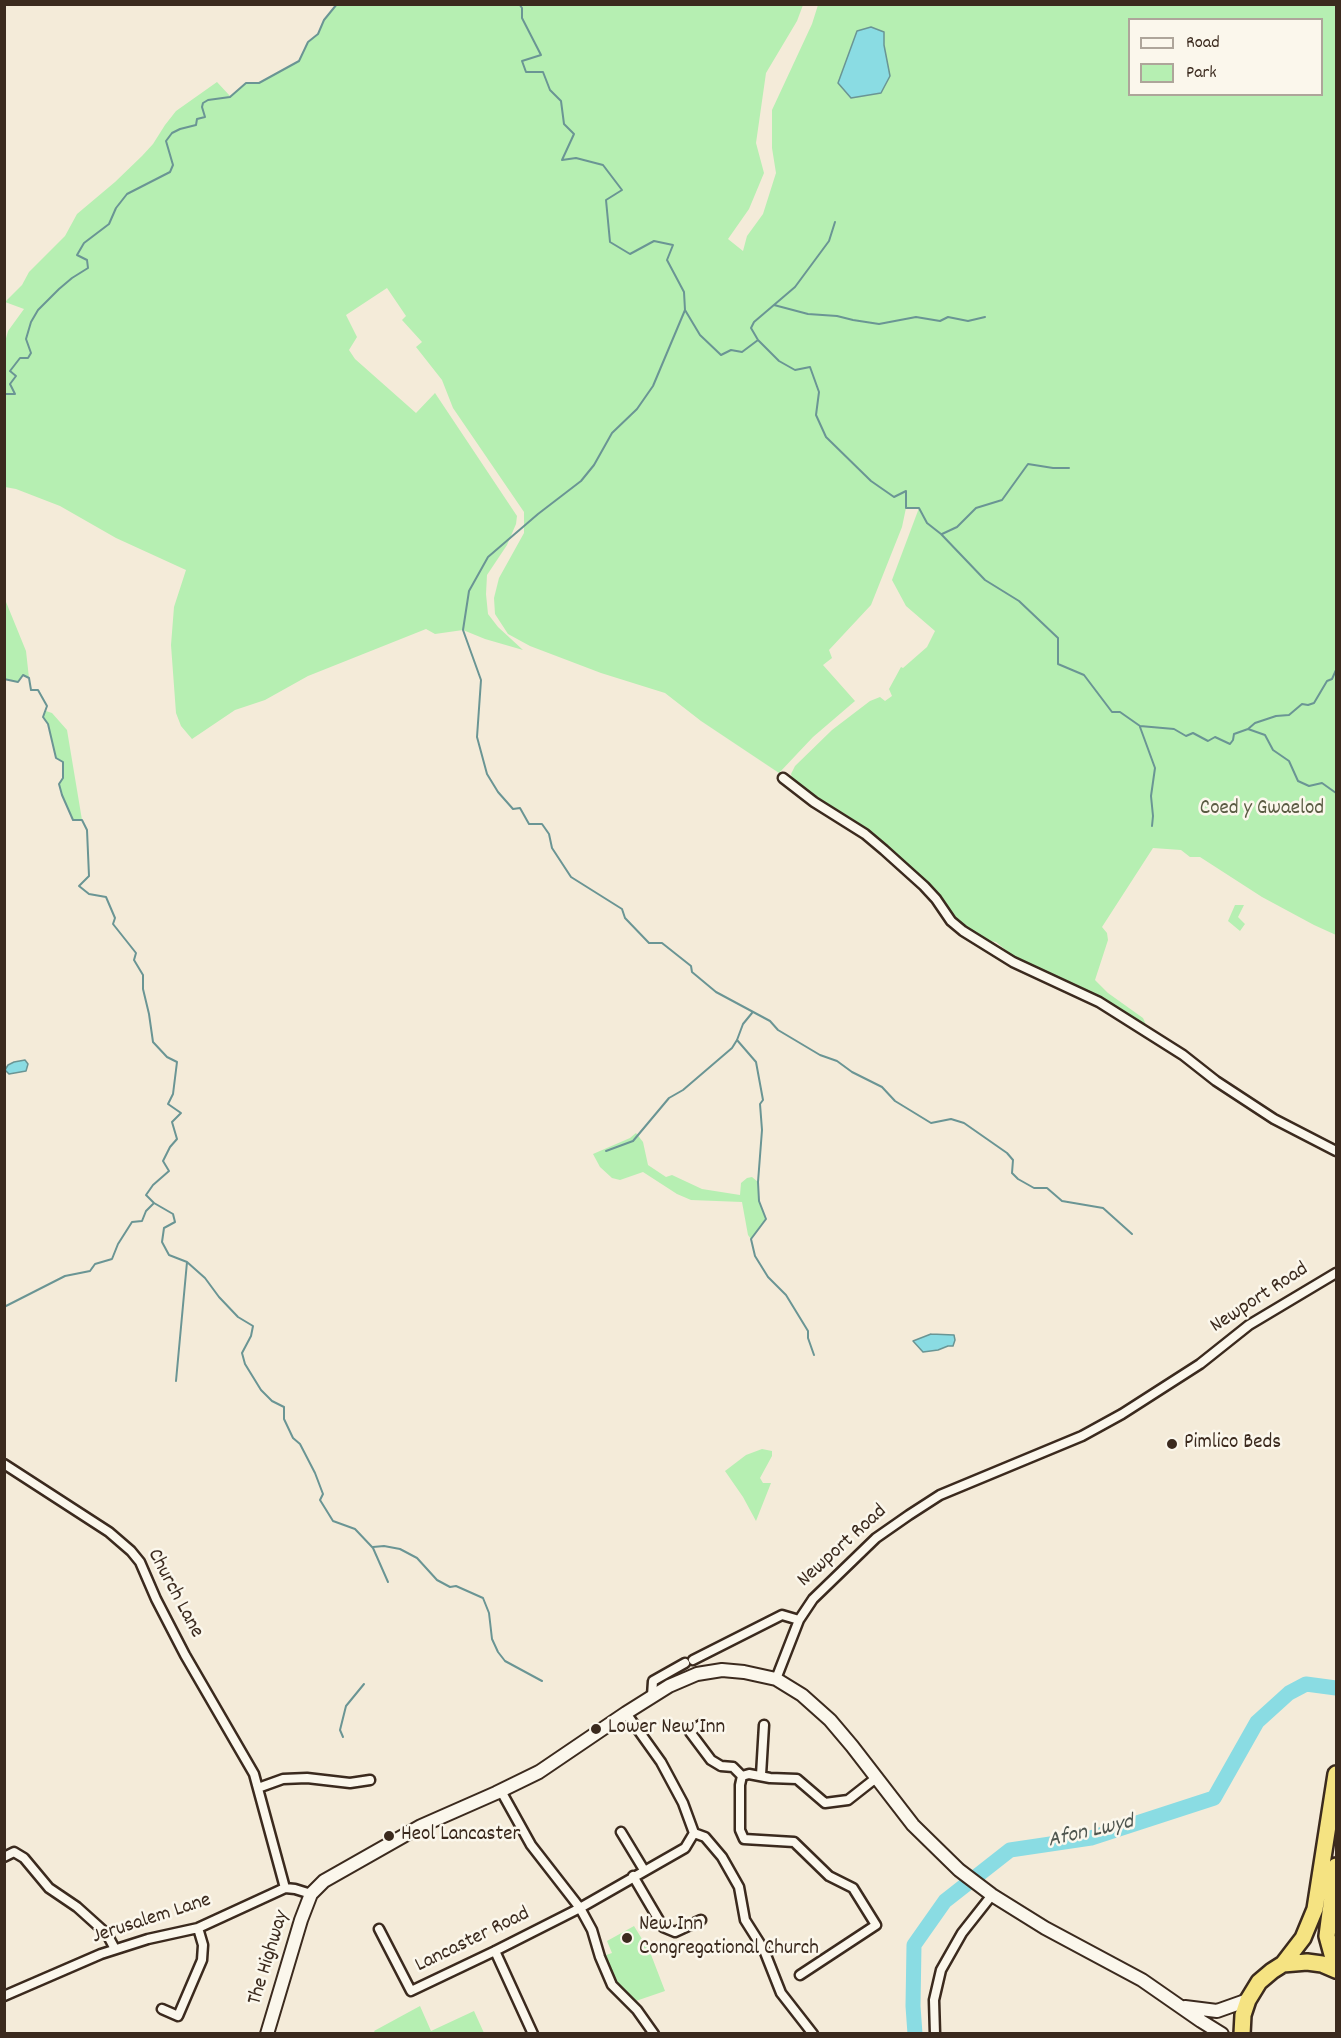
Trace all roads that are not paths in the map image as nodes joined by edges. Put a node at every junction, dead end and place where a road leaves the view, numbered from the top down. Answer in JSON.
{"nodes":[{"id":1,"x":783,"y":778,"type":"dead end"},
{"id":2,"x":1336,"y":1151,"type":"edge"},
{"id":3,"x":1336,"y":1273,"type":"edge"},
{"id":4,"x":4,"y":1464,"type":"edge"},
{"id":5,"x":799,"y":1620,"type":"junction"},
{"id":6,"x":776,"y":1679,"type":"junction"},
{"id":7,"x":652,"y":1696,"type":"junction"},
{"id":8,"x":626,"y":1713,"type":"junction"},
{"id":9,"x":702,"y":1724,"type":"dead end"},
{"id":10,"x":764,"y":1725,"type":"dead end"},
{"id":11,"x":1336,"y":1774,"type":"edge"},
{"id":12,"x":761,"y":1775,"type":"junction"},
{"id":13,"x":742,"y":1776,"type":"junction"},
{"id":14,"x":876,"y":1778,"type":"junction"},
{"id":15,"x":370,"y":1780,"type":"dead end"},
{"id":16,"x":258,"y":1788,"type":"junction"},
{"id":17,"x":501,"y":1791,"type":"junction"},
{"id":18,"x":621,"y":1832,"type":"dead end"},
{"id":19,"x":694,"y":1833,"type":"junction"},
{"id":20,"x":4,"y":1857,"type":"edge"},
{"id":21,"x":1336,"y":1866,"type":"edge"},
{"id":22,"x":644,"y":1870,"type":"junction"},
{"id":23,"x":633,"y":1876,"type":"junction"},
{"id":24,"x":285,"y":1888,"type":"junction"},
{"id":25,"x":311,"y":1894,"type":"junction"},
{"id":26,"x":992,"y":1895,"type":"junction"},
{"id":27,"x":580,"y":1908,"type":"junction"},
{"id":28,"x":701,"y":1920,"type":"dead end"},
{"id":29,"x":198,"y":1928,"type":"junction"},
{"id":30,"x":380,"y":1929,"type":"dead end"},
{"id":31,"x":115,"y":1949,"type":"junction"},
{"id":32,"x":495,"y":1951,"type":"junction"},
{"id":33,"x":1283,"y":1964,"type":"junction"},
{"id":34,"x":1336,"y":1970,"type":"edge"},
{"id":35,"x":800,"y":1975,"type":"dead end"},
{"id":36,"x":4,"y":1996,"type":"edge"},
{"id":37,"x":1248,"y":2000,"type":"junction"},
{"id":38,"x":1182,"y":2007,"type":"junction"},
{"id":39,"x":162,"y":2009,"type":"dead end"},
{"id":40,"x":267,"y":2034,"type":"edge"},
{"id":41,"x":533,"y":2034,"type":"edge"},
{"id":42,"x":654,"y":2034,"type":"edge"},
{"id":43,"x":813,"y":2034,"type":"edge"},
{"id":44,"x":935,"y":2034,"type":"edge"},
{"id":45,"x":1222,"y":2034,"type":"edge"},
{"id":46,"x":1242,"y":2034,"type":"edge"}],
"edges":[{"from":1,"to":2,"type":"street"},
{"from":3,"to":5,"type":"street","name":"Newport Road"},
{"from":4,"to":16,"type":"street","name":"Church Lane"},
{"from":5,"to":6,"type":"street","name":"Newport Road"},
{"from":5,"to":7,"type":"street"},
{"from":6,"to":7,"type":"street"},
{"from":6,"to":14,"type":"street"},
{"from":7,"to":8,"type":"street"},
{"from":8,"to":17,"type":"street"},
{"from":8,"to":19,"type":"street"},
{"from":9,"to":13,"type":"street"},
{"from":10,"to":12,"type":"street"},
{"from":11,"to":33,"type":"highway"},
{"from":12,"to":13,"type":"street"},
{"from":12,"to":14,"type":"street"},
{"from":13,"to":35,"type":"street"},
{"from":14,"to":26,"type":"street"},
{"from":15,"to":16,"type":"street"},
{"from":16,"to":24,"type":"street","name":"Church Lane"},
{"from":17,"to":25,"type":"street"},
{"from":17,"to":27,"type":"street"},
{"from":18,"to":22,"type":"street"},
{"from":19,"to":22,"type":"street","name":"Lancaster Road"},
{"from":19,"to":43,"type":"street"},
{"from":20,"to":31,"type":"street"},
{"from":21,"to":34,"type":"highway"},
{"from":22,"to":23,"type":"street","name":"Lancaster Road"},
{"from":23,"to":27,"type":"street","name":"Lancaster Road"},
{"from":23,"to":28,"type":"street"},
{"from":24,"to":25,"type":"street"},
{"from":24,"to":29,"type":"street","name":"Jerusalem Lane"},
{"from":25,"to":40,"type":"street","name":"The Highway"},
{"from":26,"to":38,"type":"street"},
{"from":26,"to":44,"type":"street"},
{"from":27,"to":32,"type":"street","name":"Lancaster Road"},
{"from":27,"to":42,"type":"street"},
{"from":29,"to":31,"type":"street","name":"Jerusalem Lane"},
{"from":29,"to":39,"type":"street"},
{"from":30,"to":32,"type":"street","name":"Lancaster Road"},
{"from":31,"to":36,"type":"street","name":"Jerusalem Lane"},
{"from":32,"to":41,"type":"street"},
{"from":33,"to":34,"type":"highway"},
{"from":33,"to":37,"type":"highway"},
{"from":37,"to":38,"type":"street"},
{"from":37,"to":46,"type":"highway"},
{"from":38,"to":45,"type":"street"}]}
